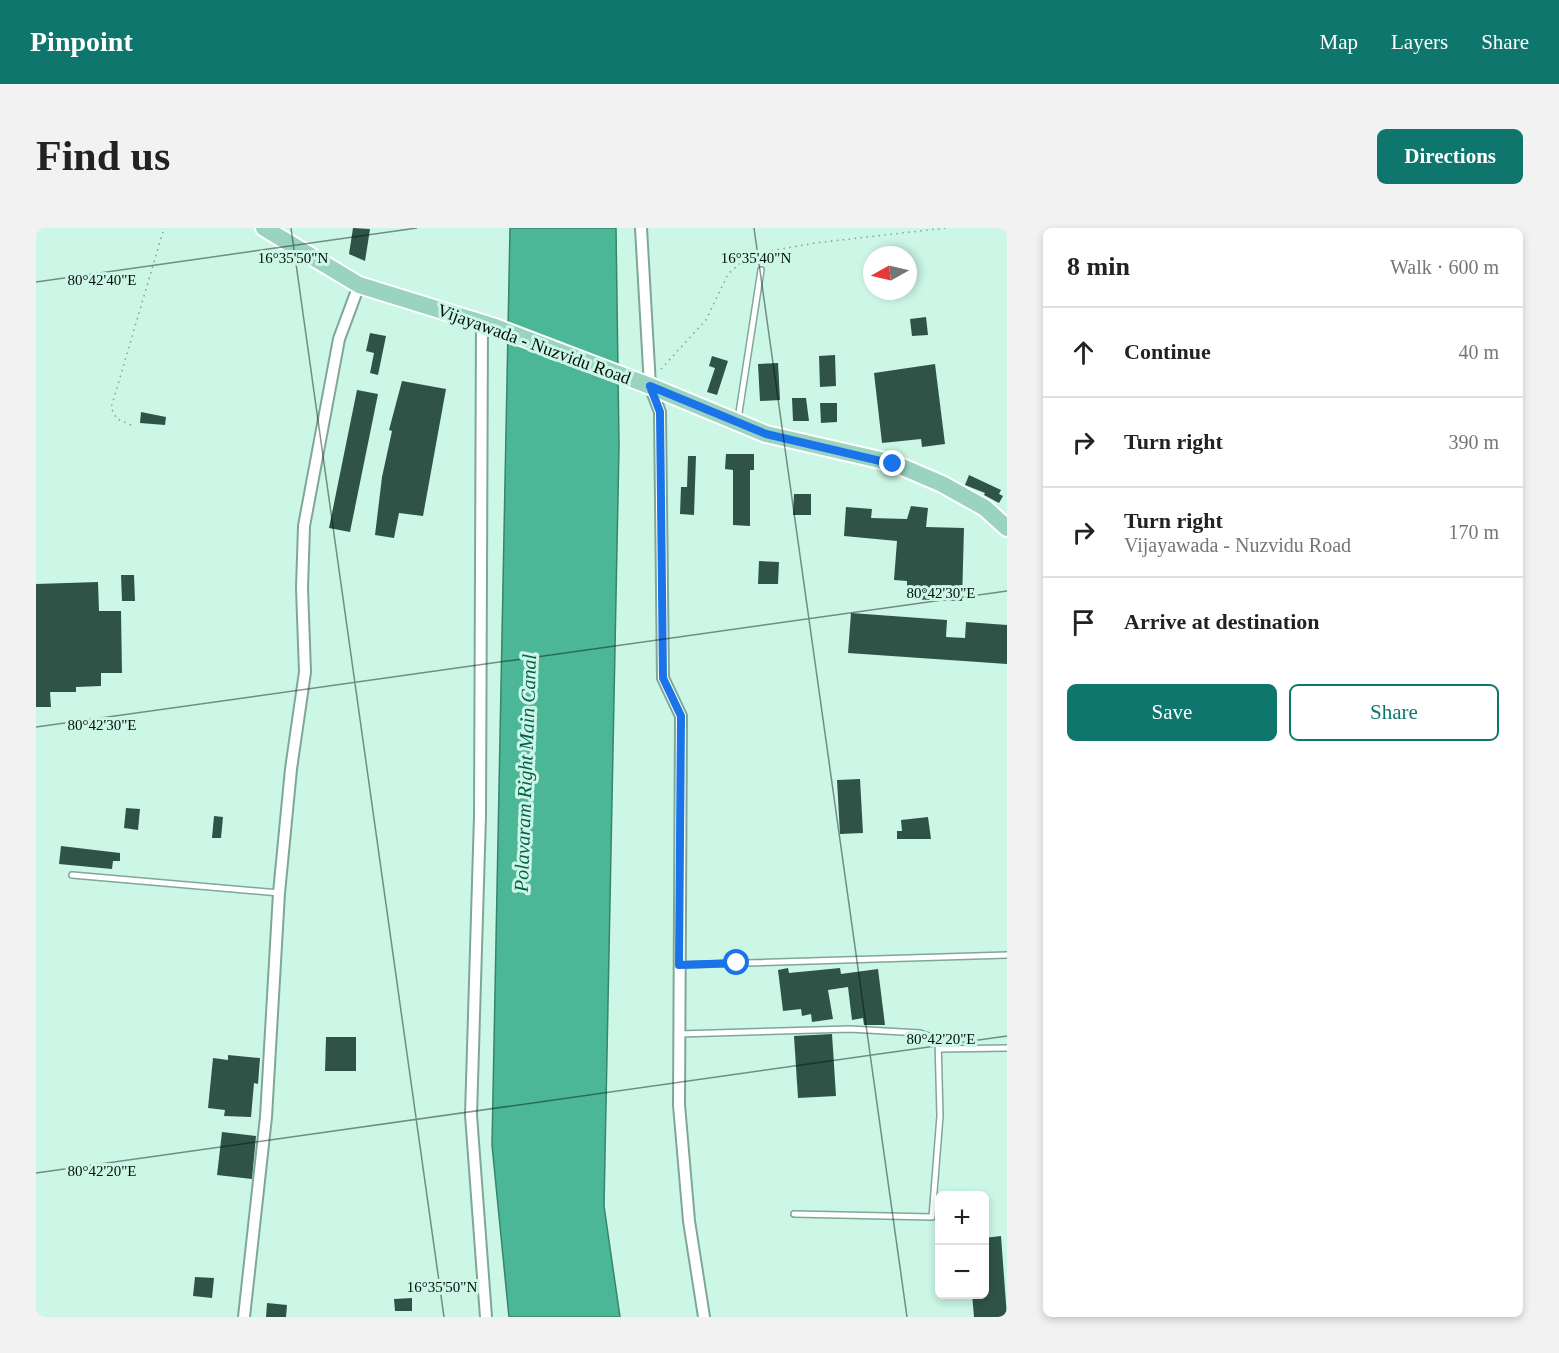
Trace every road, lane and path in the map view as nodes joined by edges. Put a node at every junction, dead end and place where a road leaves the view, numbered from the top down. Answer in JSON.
{"nodes":[{"id":1,"x":164,"y":228,"type":"edge"},
{"id":2,"x":264,"y":228,"type":"edge"},
{"id":3,"x":641,"y":228,"type":"edge"},
{"id":4,"x":946,"y":228,"type":"edge"},
{"id":5,"x":761,"y":270,"type":"dead end"},
{"id":6,"x":359,"y":285,"type":"junction"},
{"id":7,"x":488,"y":325,"type":"junction"},
{"id":8,"x":650,"y":381,"type":"junction"},
{"id":9,"x":737,"y":423,"type":"junction"},
{"id":10,"x":131,"y":425,"type":"dead end"},
{"id":11,"x":1007,"y":528,"type":"edge"},
{"id":12,"x":72,"y":875,"type":"dead end"},
{"id":13,"x":279,"y":893,"type":"junction"},
{"id":14,"x":1007,"y":956,"type":"edge"},
{"id":15,"x":679,"y":965,"type":"junction"},
{"id":16,"x":679,"y":1034,"type":"junction"},
{"id":17,"x":1007,"y":1048,"type":"edge"},
{"id":18,"x":940,"y":1049,"type":"junction"},
{"id":19,"x":794,"y":1214,"type":"dead end"},
{"id":20,"x":244,"y":1317,"type":"edge"},
{"id":21,"x":486,"y":1317,"type":"edge"},
{"id":22,"x":704,"y":1317,"type":"edge"}],
"edges":[{"from":1,"to":10,"type":"path"},
{"from":2,"to":6,"type":"main road","name":"Vijayawada - Nuzvidu Road"},
{"from":3,"to":8,"type":"street"},
{"from":4,"to":8,"type":"path"},
{"from":5,"to":9,"type":"lane"},
{"from":6,"to":7,"type":"main road","name":"Vijayawada - Nuzvidu Road"},
{"from":6,"to":13,"type":"street"},
{"from":7,"to":8,"type":"main road","name":"Vijayawada - Nuzvidu Road"},
{"from":7,"to":21,"type":"street"},
{"from":8,"to":9,"type":"main road","name":"Vijayawada - Nuzvidu Road"},
{"from":8,"to":15,"type":"street"},
{"from":9,"to":11,"type":"main road","name":"Vijayawada - Nuzvidu Road"},
{"from":12,"to":13,"type":"lane"},
{"from":13,"to":20,"type":"street"},
{"from":14,"to":15,"type":"lane"},
{"from":15,"to":16,"type":"street"},
{"from":16,"to":18,"type":"lane"},
{"from":16,"to":22,"type":"street"},
{"from":17,"to":18,"type":"lane"},
{"from":18,"to":19,"type":"lane"}]}
